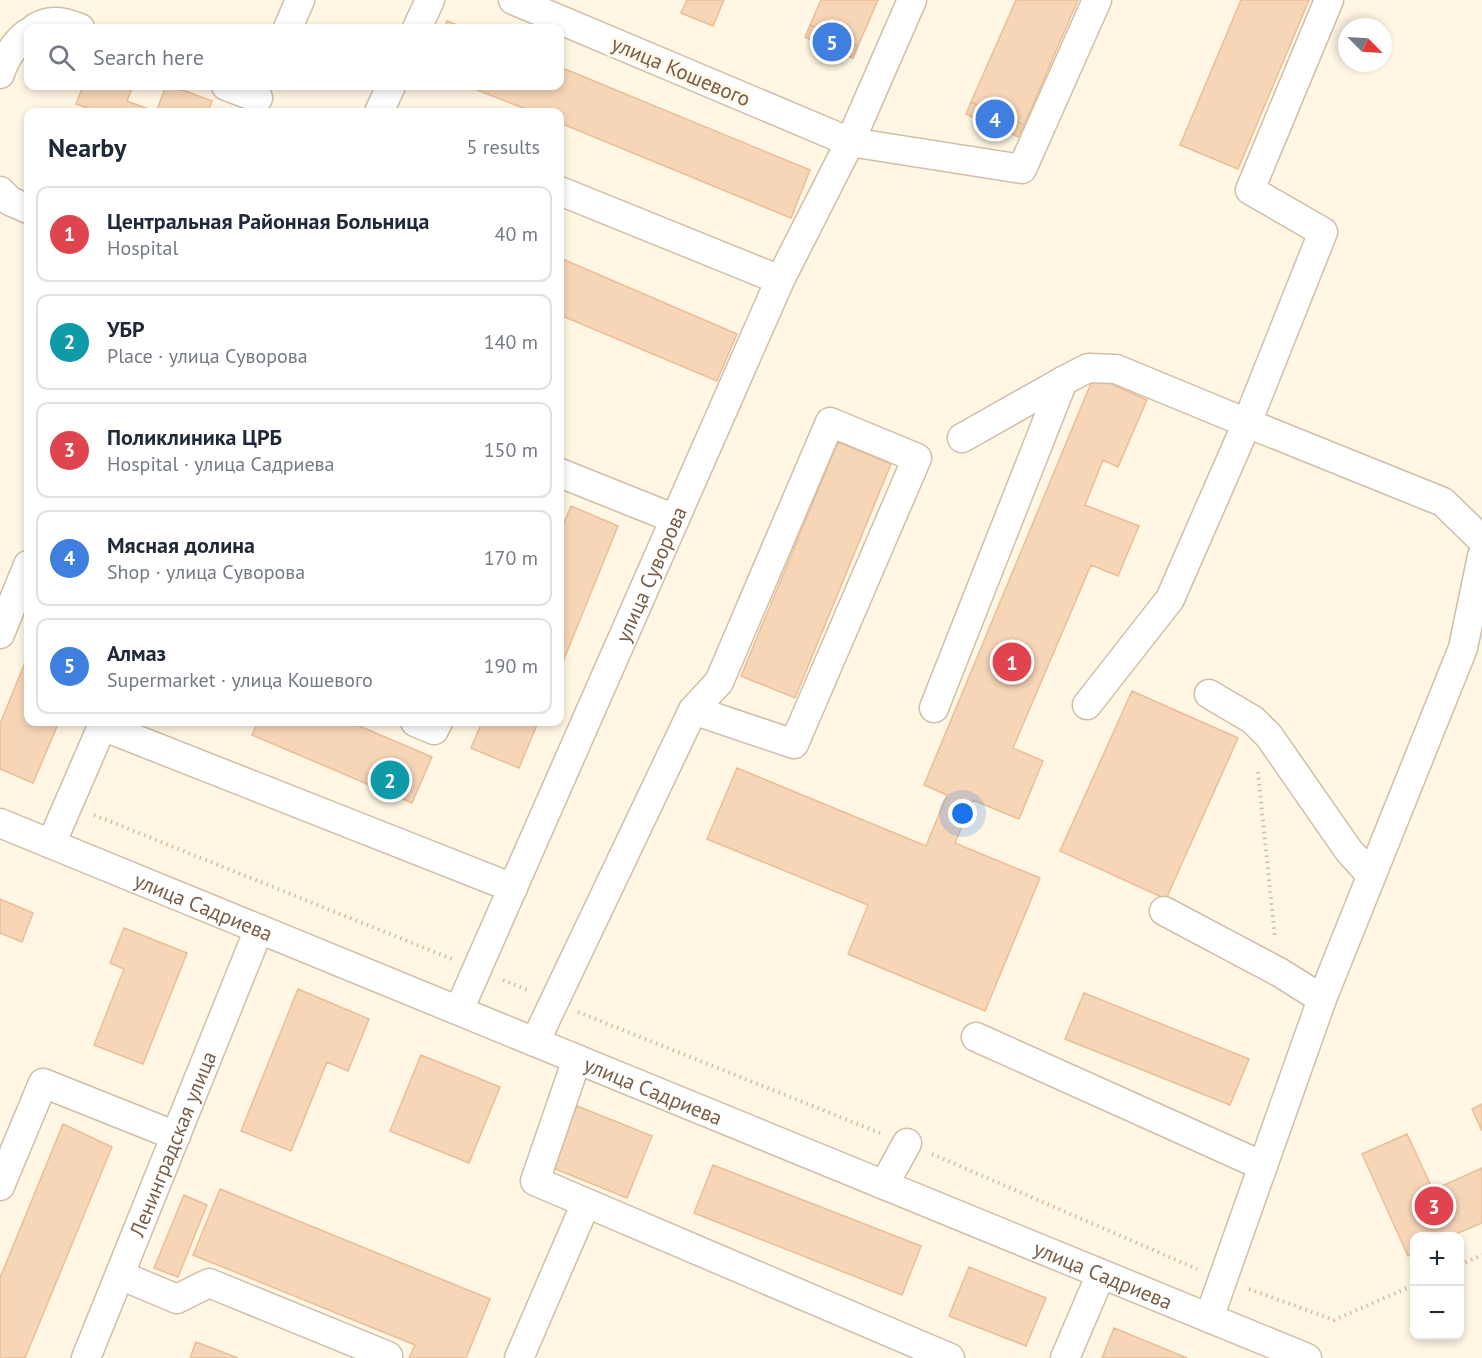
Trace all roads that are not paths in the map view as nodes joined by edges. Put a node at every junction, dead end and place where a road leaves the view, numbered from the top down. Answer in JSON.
{"nodes":[{"id":1,"x":300,"y":0,"type":"edge"},
{"id":2,"x":430,"y":0,"type":"edge"},
{"id":3,"x":513,"y":0,"type":"edge"},
{"id":4,"x":912,"y":0,"type":"edge"},
{"id":5,"x":1097,"y":0,"type":"edge"},
{"id":6,"x":1329,"y":0,"type":"edge"},
{"id":7,"x":42,"y":24,"type":"edge"},
{"id":8,"x":69,"y":24,"type":"edge"},
{"id":9,"x":290,"y":24,"type":"edge"},
{"id":10,"x":419,"y":24,"type":"edge"},
{"id":11,"x":24,"y":36,"type":"edge"},
{"id":12,"x":0,"y":74,"type":"edge"},
{"id":13,"x":236,"y":90,"type":"edge"},
{"id":14,"x":389,"y":90,"type":"edge"},
{"id":15,"x":258,"y":99,"type":"edge"},
{"id":16,"x":381,"y":108,"type":"edge"},
{"id":17,"x":850,"y":142,"type":"junction"},
{"id":18,"x":0,"y":191,"type":"edge"},
{"id":19,"x":564,"y":193,"type":"edge"},
{"id":20,"x":24,"y":207,"type":"edge"},
{"id":21,"x":780,"y":280,"type":"junction"},
{"id":22,"x":1064,"y":381,"type":"junction"},
{"id":23,"x":1246,"y":423,"type":"junction"},
{"id":24,"x":962,"y":438,"type":"dead end"},
{"id":25,"x":564,"y":475,"type":"edge"},
{"id":26,"x":675,"y":519,"type":"junction"},
{"id":27,"x":1482,"y":540,"type":"edge"},
{"id":28,"x":1482,"y":556,"type":"edge"},
{"id":29,"x":24,"y":575,"type":"edge"},
{"id":30,"x":0,"y":634,"type":"edge"},
{"id":31,"x":1209,"y":694,"type":"dead end"},
{"id":32,"x":1087,"y":705,"type":"dead end"},
{"id":33,"x":934,"y":708,"type":"dead end"},
{"id":34,"x":693,"y":710,"type":"junction"},
{"id":35,"x":102,"y":726,"type":"edge"},
{"id":36,"x":108,"y":726,"type":"edge"},
{"id":37,"x":0,"y":823,"type":"edge"},
{"id":38,"x":51,"y":844,"type":"junction"},
{"id":39,"x":1371,"y":875,"type":"junction"},
{"id":40,"x":513,"y":888,"type":"junction"},
{"id":41,"x":1164,"y":911,"type":"dead end"},
{"id":42,"x":259,"y":929,"type":"junction"},
{"id":43,"x":1322,"y":999,"type":"junction"},
{"id":44,"x":459,"y":1011,"type":"junction"},
{"id":45,"x":976,"y":1037,"type":"dead end"},
{"id":46,"x":535,"y":1042,"type":"junction"},
{"id":47,"x":577,"y":1059,"type":"junction"},
{"id":48,"x":176,"y":1136,"type":"junction"},
{"id":49,"x":907,"y":1143,"type":"road end"},
{"id":50,"x":1263,"y":1166,"type":"junction"},
{"id":51,"x":884,"y":1185,"type":"junction"},
{"id":52,"x":0,"y":1186,"type":"edge"},
{"id":53,"x":586,"y":1203,"type":"junction"},
{"id":54,"x":1101,"y":1274,"type":"junction"},
{"id":55,"x":120,"y":1275,"type":"junction"},
{"id":56,"x":1209,"y":1318,"type":"junction"},
{"id":57,"x":86,"y":1358,"type":"edge"},
{"id":58,"x":387,"y":1358,"type":"edge"},
{"id":59,"x":519,"y":1358,"type":"edge"},
{"id":60,"x":950,"y":1358,"type":"edge"},
{"id":61,"x":1065,"y":1358,"type":"edge"},
{"id":62,"x":1307,"y":1358,"type":"edge"}],
"edges":[{"from":1,"to":9,"type":"street"},
{"from":2,"to":10,"type":"street"},
{"from":3,"to":17,"type":"street","name":"улица Кошевого"},
{"from":4,"to":17,"type":"street","name":"улица Суворова"},
{"from":5,"to":17,"type":"street","name":"улица Кошевого"},
{"from":6,"to":23,"type":"street"},
{"from":7,"to":8,"type":"street"},
{"from":11,"to":12,"type":"street"},
{"from":13,"to":15,"type":"street"},
{"from":14,"to":16,"type":"street"},
{"from":17,"to":21,"type":"street","name":"улица Суворова"},
{"from":18,"to":20,"type":"street"},
{"from":19,"to":21,"type":"street"},
{"from":21,"to":26,"type":"street","name":"улица Суворова"},
{"from":22,"to":23,"type":"street"},
{"from":22,"to":24,"type":"street"},
{"from":22,"to":33,"type":"street"},
{"from":23,"to":27,"type":"street"},
{"from":23,"to":32,"type":"street"},
{"from":25,"to":26,"type":"street"},
{"from":26,"to":40,"type":"street","name":"улица Суворова"},
{"from":28,"to":39,"type":"street"},
{"from":29,"to":30,"type":"street"},
{"from":31,"to":39,"type":"street"},
{"from":34,"to":34,"type":"street"},
{"from":34,"to":46,"type":"street"},
{"from":35,"to":38,"type":"street"},
{"from":36,"to":40,"type":"street"},
{"from":37,"to":38,"type":"street","name":"улица Садриева"},
{"from":38,"to":42,"type":"street","name":"улица Садриева"},
{"from":39,"to":43,"type":"street"},
{"from":40,"to":44,"type":"street","name":"улица Суворова"},
{"from":41,"to":43,"type":"street"},
{"from":42,"to":44,"type":"street","name":"улица Садриева"},
{"from":42,"to":48,"type":"street","name":"Ленинградская улица"},
{"from":43,"to":50,"type":"street"},
{"from":44,"to":46,"type":"street","name":"улица Садриева"},
{"from":45,"to":50,"type":"street"},
{"from":46,"to":47,"type":"street","name":"улица Садриева"},
{"from":47,"to":51,"type":"street","name":"улица Садриева"},
{"from":47,"to":53,"type":"street"},
{"from":48,"to":52,"type":"street"},
{"from":48,"to":55,"type":"street","name":"Ленинградская улица"},
{"from":49,"to":51,"type":"street"},
{"from":50,"to":56,"type":"street"},
{"from":51,"to":54,"type":"street","name":"улица Садриева"},
{"from":53,"to":59,"type":"street"},
{"from":53,"to":60,"type":"street"},
{"from":54,"to":56,"type":"street","name":"улица Садриева"},
{"from":54,"to":61,"type":"street"},
{"from":55,"to":57,"type":"street","name":"Ленинградская улица"},
{"from":55,"to":58,"type":"street"},
{"from":56,"to":62,"type":"street","name":"улица Садриева"}]}
